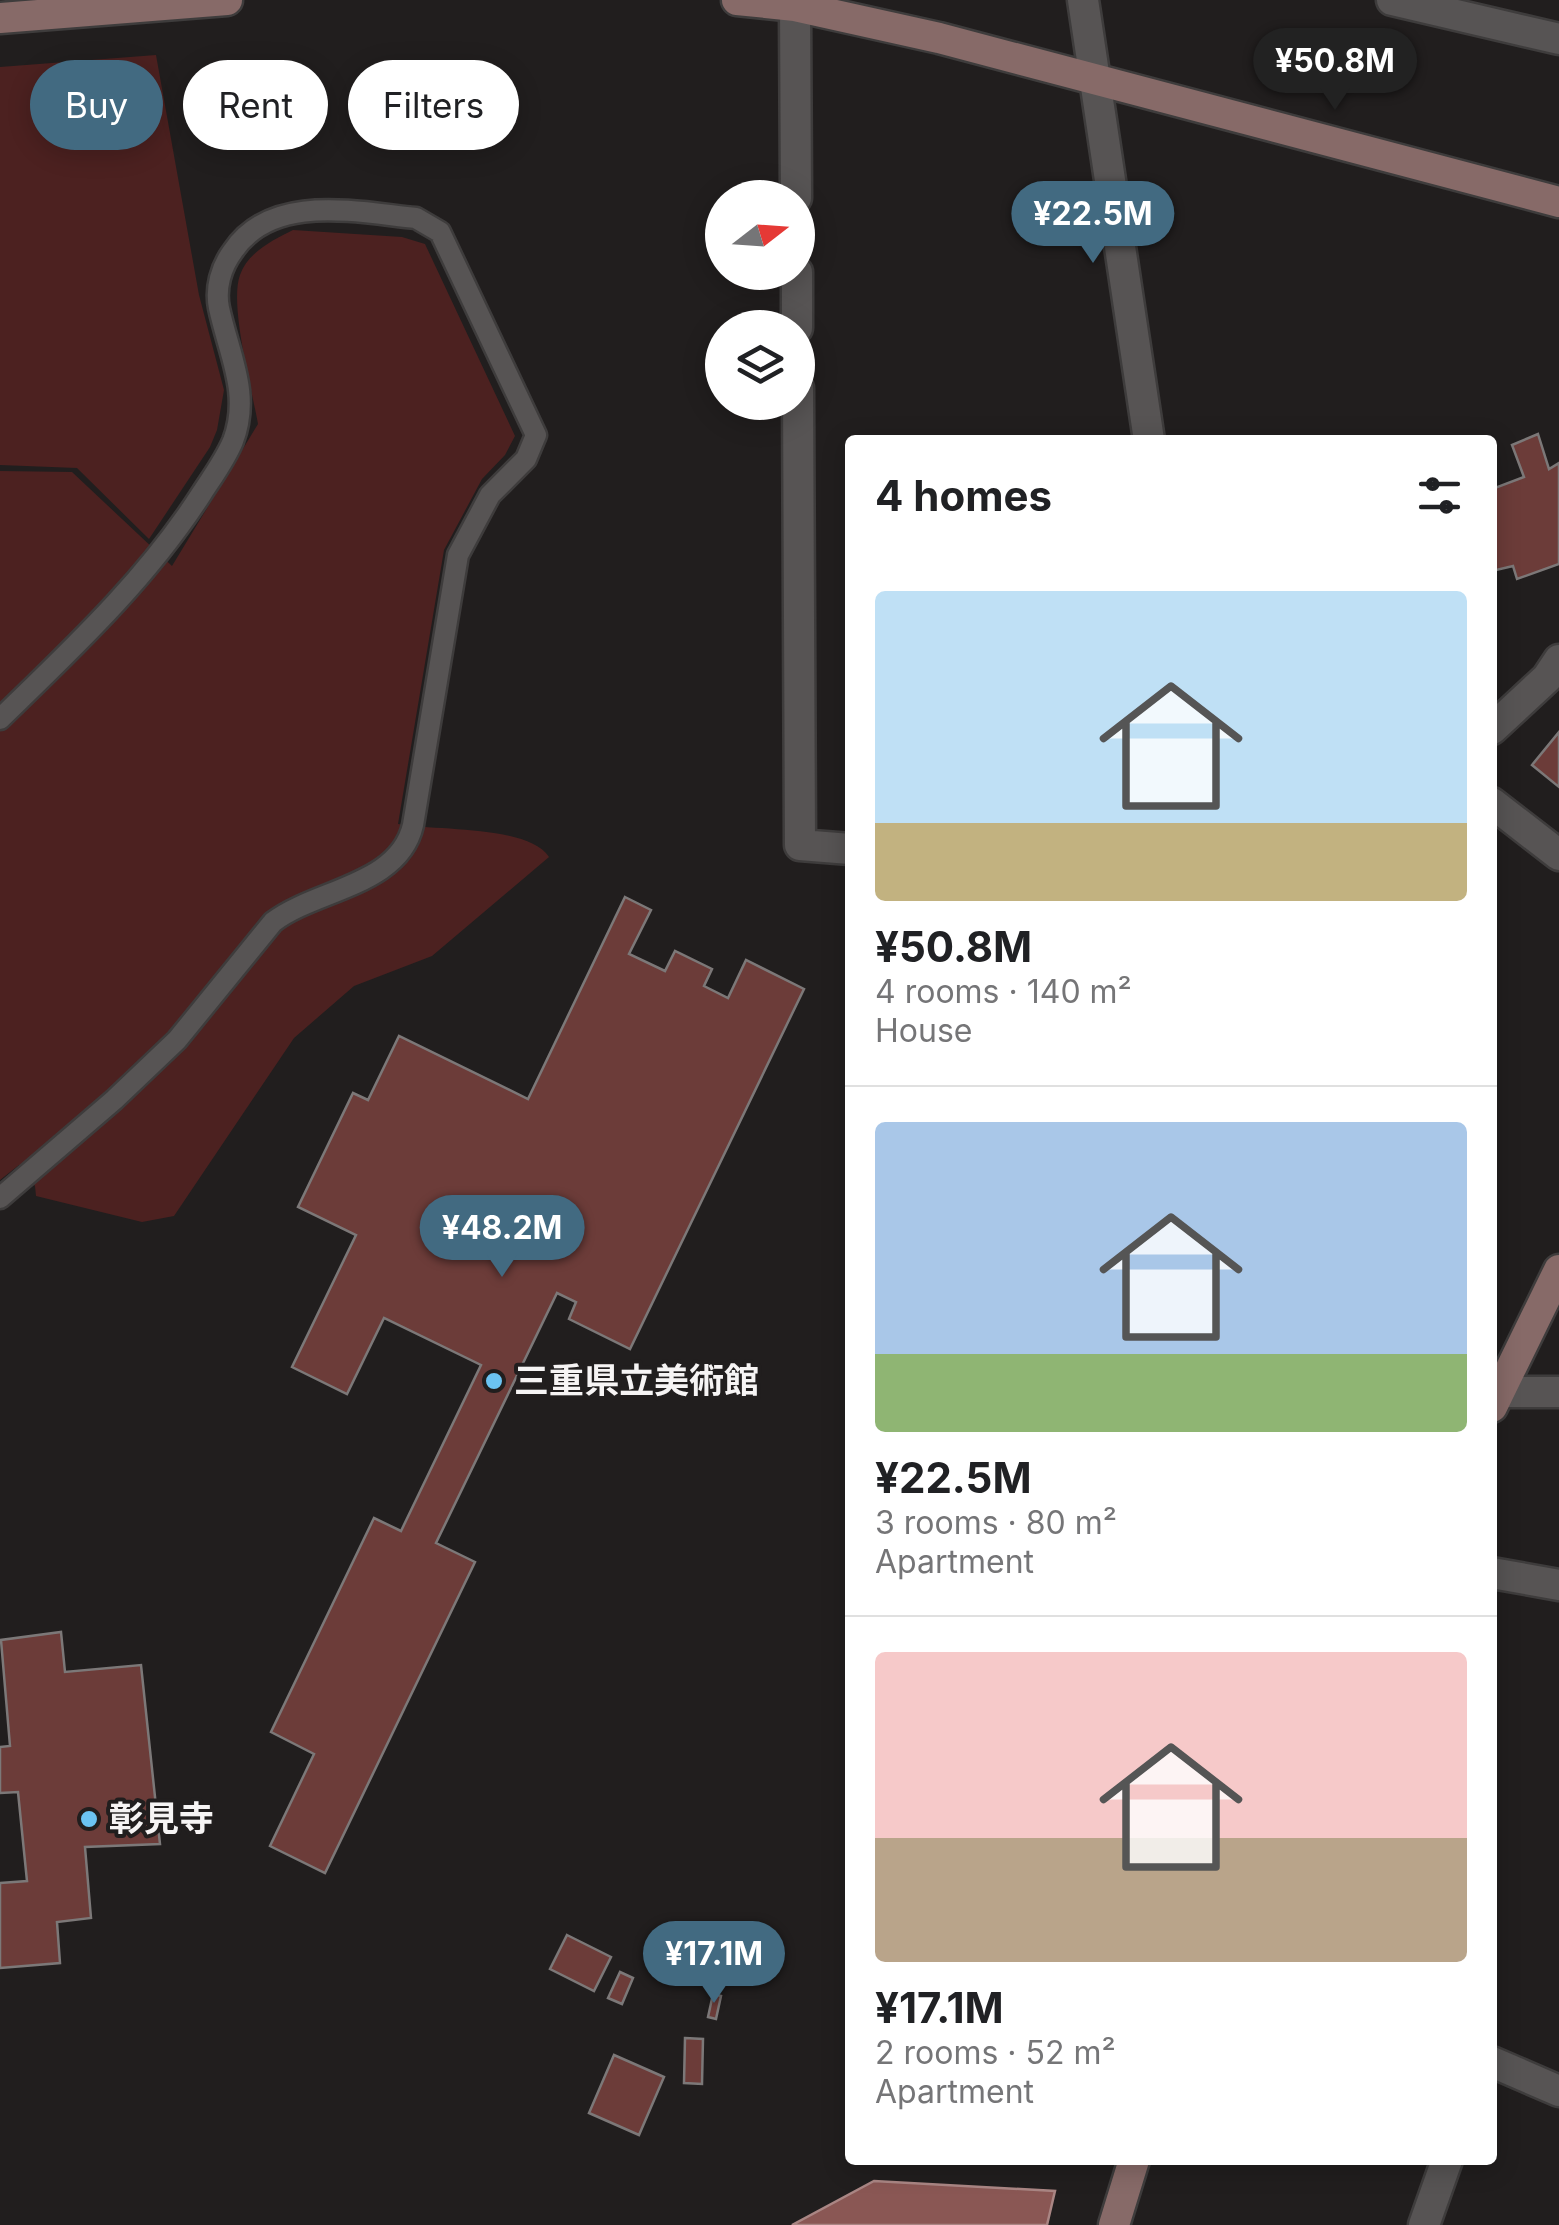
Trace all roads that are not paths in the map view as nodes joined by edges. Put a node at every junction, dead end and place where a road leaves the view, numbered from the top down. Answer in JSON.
{"nodes":[{"id":1,"x":226,"y":0,"type":"edge"},
{"id":2,"x":736,"y":0,"type":"edge"},
{"id":3,"x":1083,"y":0,"type":"edge"},
{"id":4,"x":1392,"y":0,"type":"edge"},
{"id":5,"x":796,"y":6,"type":"junction"},
{"id":6,"x":0,"y":18,"type":"edge"},
{"id":7,"x":1559,"y":38,"type":"edge"},
{"id":8,"x":1096,"y":82,"type":"junction"},
{"id":9,"x":796,"y":180,"type":"edge"},
{"id":10,"x":1559,"y":202,"type":"edge"},
{"id":11,"x":798,"y":420,"type":"edge"},
{"id":12,"x":1149,"y":435,"type":"edge"},
{"id":13,"x":1559,"y":660,"type":"edge"},
{"id":14,"x":0,"y":718,"type":"edge"},
{"id":15,"x":1497,"y":724,"type":"edge"},
{"id":16,"x":1497,"y":806,"type":"edge"},
{"id":17,"x":845,"y":848,"type":"edge"},
{"id":18,"x":1559,"y":855,"type":"edge"},
{"id":19,"x":0,"y":1198,"type":"edge"},
{"id":20,"x":1559,"y":1270,"type":"edge"},
{"id":21,"x":1559,"y":1392,"type":"edge"},
{"id":22,"x":1497,"y":1397,"type":"edge"},
{"id":23,"x":1497,"y":1399,"type":"edge"},
{"id":24,"x":1497,"y":1574,"type":"edge"},
{"id":25,"x":1559,"y":1585,"type":"edge"},
{"id":26,"x":1497,"y":2064,"type":"edge"},
{"id":27,"x":1559,"y":2091,"type":"edge"},
{"id":28,"x":1132,"y":2165,"type":"edge"},
{"id":29,"x":1445,"y":2165,"type":"edge"},
{"id":30,"x":1114,"y":2225,"type":"edge"},
{"id":31,"x":1424,"y":2225,"type":"edge"}],
"edges":[{"from":1,"to":6,"type":"street"},
{"from":2,"to":5,"type":"street"},
{"from":3,"to":8,"type":"street"},
{"from":4,"to":7,"type":"street"},
{"from":5,"to":8,"type":"street"},
{"from":5,"to":9,"type":"street"},
{"from":8,"to":10,"type":"street"},
{"from":8,"to":12,"type":"street"},
{"from":11,"to":17,"type":"street"},
{"from":13,"to":15,"type":"street"},
{"from":14,"to":19,"type":"lane"},
{"from":16,"to":18,"type":"street"},
{"from":20,"to":22,"type":"street"},
{"from":21,"to":23,"type":"street"},
{"from":24,"to":25,"type":"street"},
{"from":26,"to":27,"type":"street"},
{"from":28,"to":30,"type":"street"},
{"from":29,"to":31,"type":"street"}]}
